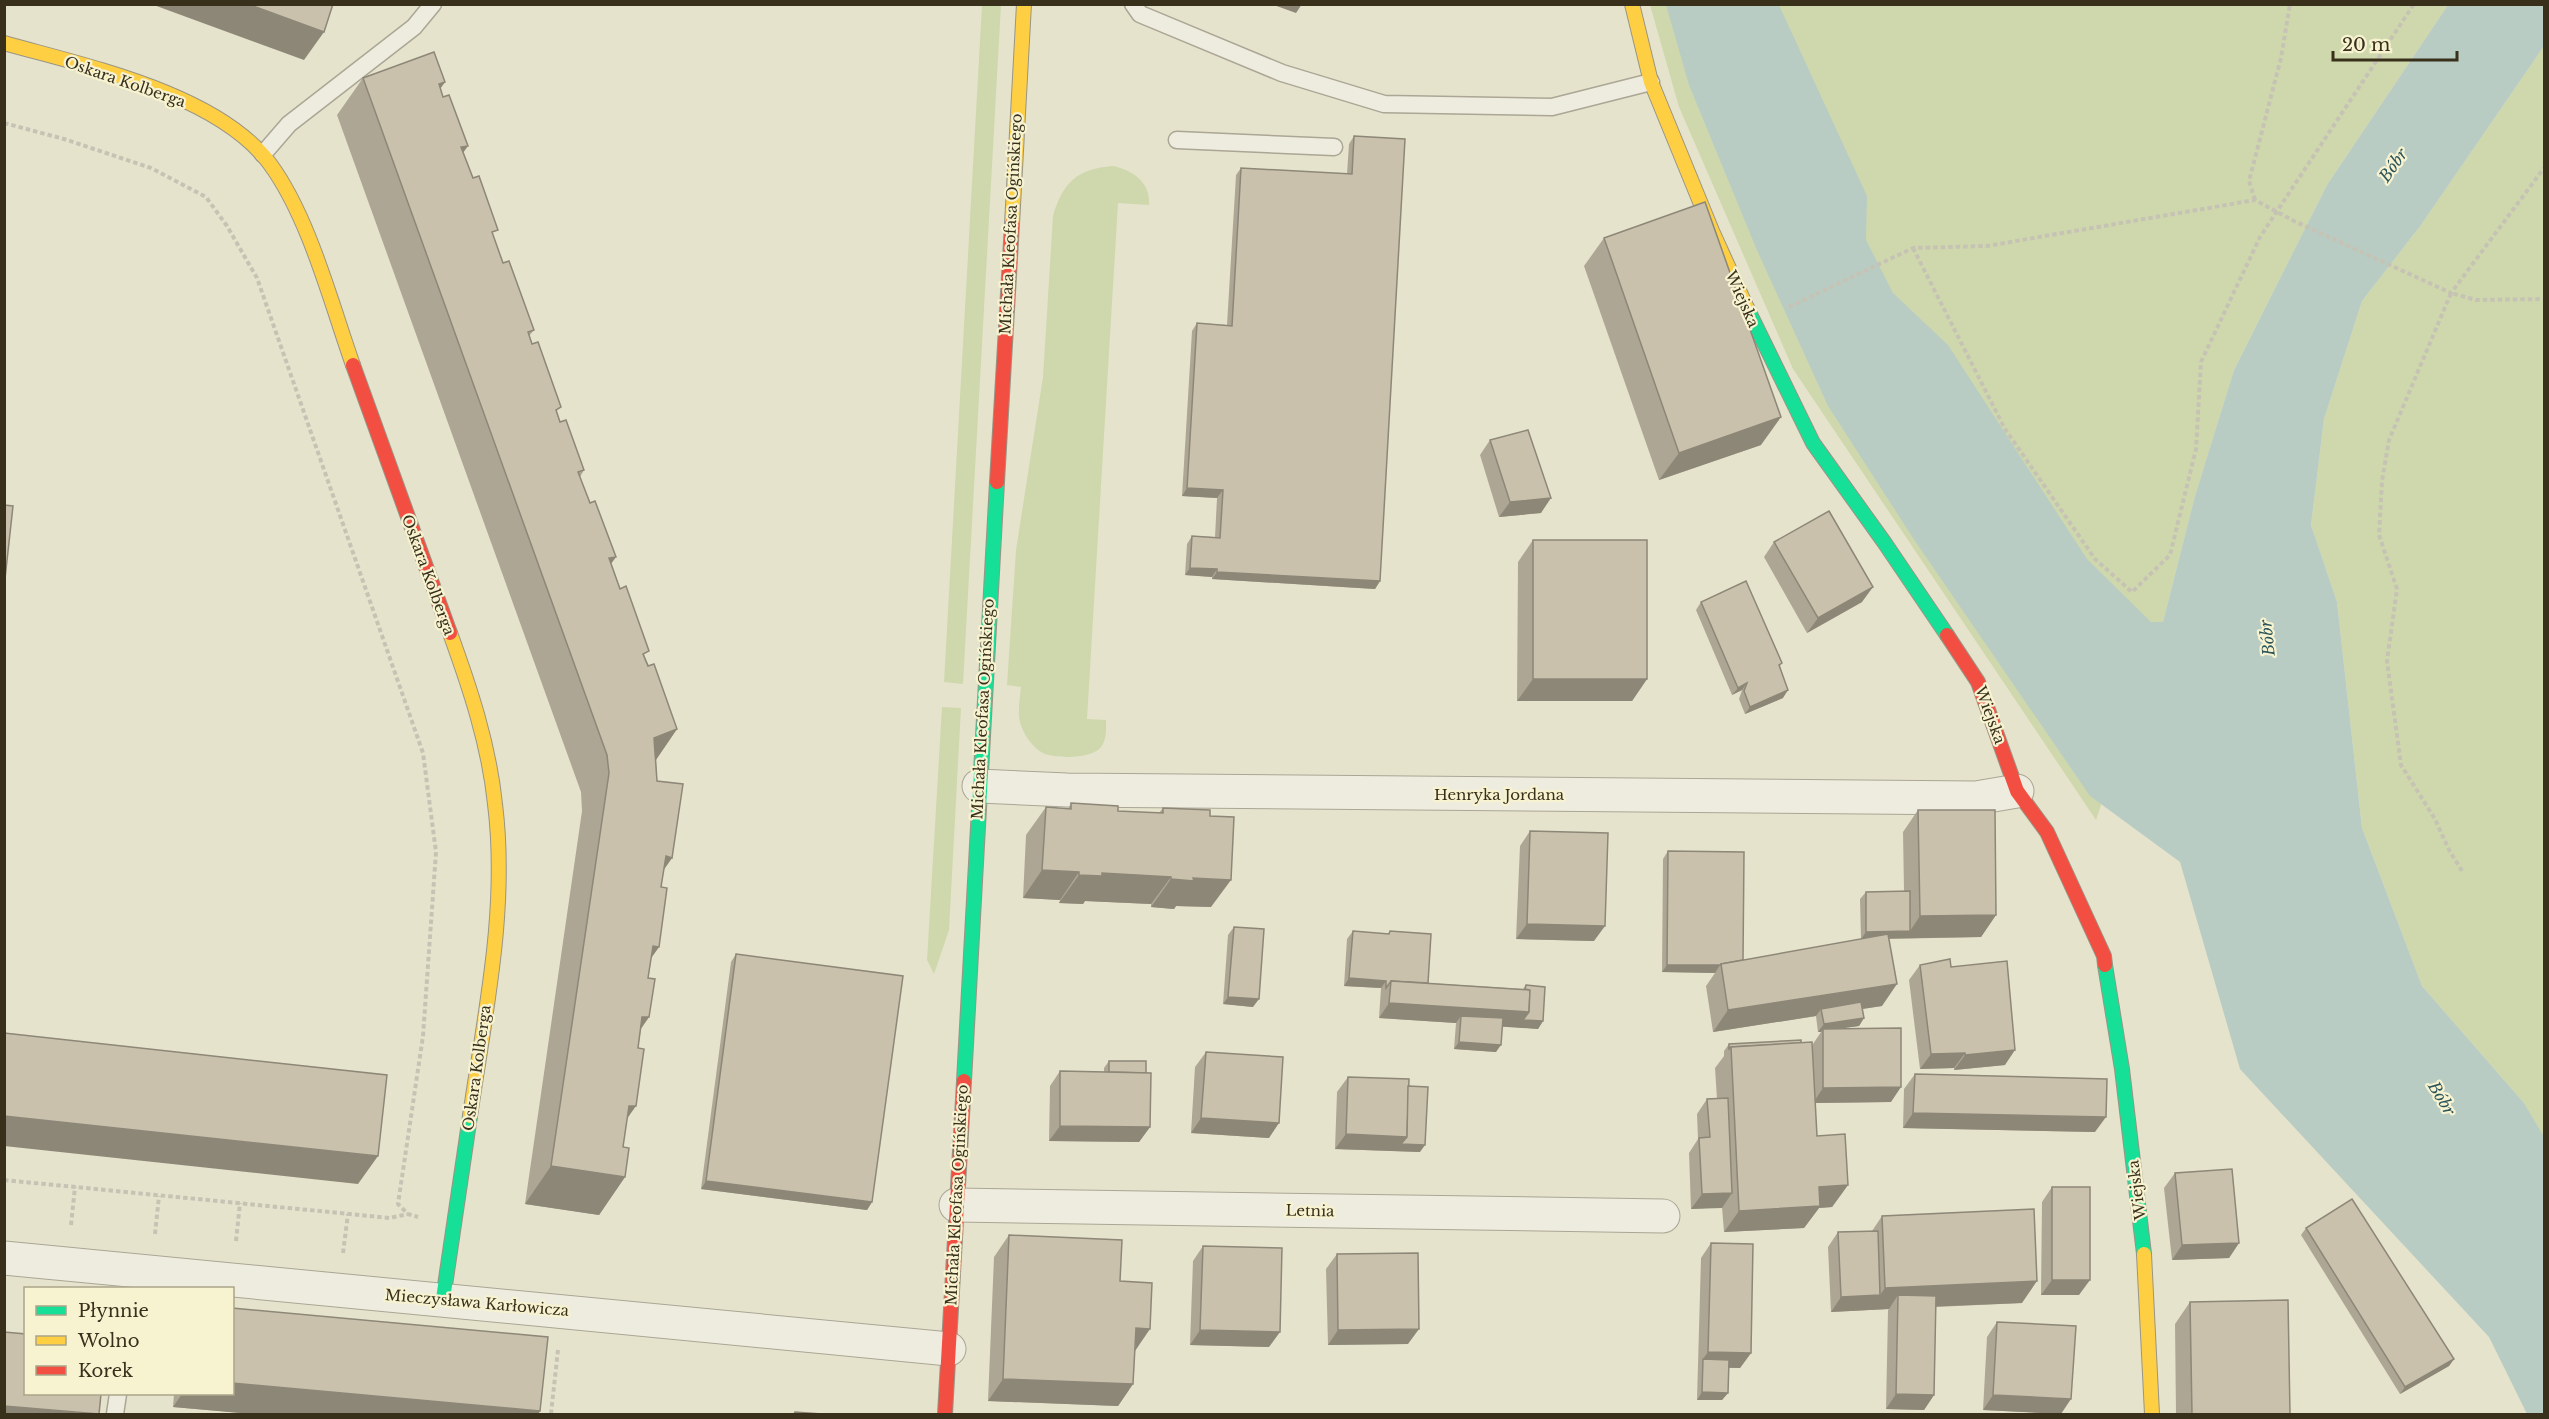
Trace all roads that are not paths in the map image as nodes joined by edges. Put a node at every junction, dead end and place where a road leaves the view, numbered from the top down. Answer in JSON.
{"nodes":[{"id":1,"x":433,"y":4,"type":"edge"},
{"id":2,"x":1024,"y":4,"type":"edge"},
{"id":3,"x":1133,"y":4,"type":"edge"},
{"id":4,"x":1632,"y":4,"type":"edge"},
{"id":5,"x":4,"y":43,"type":"edge"},
{"id":6,"x":1651,"y":82,"type":"junction"},
{"id":7,"x":1177,"y":140,"type":"dead end"},
{"id":8,"x":1334,"y":147,"type":"dead end"},
{"id":9,"x":263,"y":154,"type":"junction"},
{"id":10,"x":979,"y":786,"type":"junction"},
{"id":11,"x":2017,"y":791,"type":"junction"},
{"id":12,"x":956,"y":1205,"type":"junction"},
{"id":13,"x":1663,"y":1216,"type":"dead end"},
{"id":14,"x":4,"y":1258,"type":"edge"},
{"id":15,"x":134,"y":1280,"type":"edge"},
{"id":16,"x":443,"y":1299,"type":"junction"},
{"id":17,"x":949,"y":1348,"type":"junction"},
{"id":18,"x":118,"y":1395,"type":"edge"},
{"id":19,"x":115,"y":1414,"type":"edge"},
{"id":20,"x":945,"y":1414,"type":"edge"},
{"id":21,"x":2152,"y":1414,"type":"edge"}],
"edges":[{"from":1,"to":9,"type":"lane"},
{"from":2,"to":10,"type":"street","name":"Michała Kleofasa Ogińskiego"},
{"from":3,"to":6,"type":"lane"},
{"from":4,"to":6,"type":"street","name":"Wiejska"},
{"from":5,"to":9,"type":"street","name":"Oskara Kolberga"},
{"from":6,"to":11,"type":"street","name":"Wiejska"},
{"from":7,"to":8,"type":"lane"},
{"from":9,"to":16,"type":"street","name":"Oskara Kolberga"},
{"from":10,"to":11,"type":"street","name":"Henryka Jordana"},
{"from":10,"to":12,"type":"street","name":"Michała Kleofasa Ogińskiego"},
{"from":11,"to":21,"type":"street","name":"Wiejska"},
{"from":12,"to":13,"type":"street","name":"Letnia"},
{"from":12,"to":17,"type":"street","name":"Michała Kleofasa Ogińskiego"},
{"from":14,"to":15,"type":"street","name":"Mieczysława Karłowicza"},
{"from":15,"to":16,"type":"street","name":"Mieczysława Karłowicza"},
{"from":16,"to":17,"type":"street","name":"Mieczysława Karłowicza"},
{"from":17,"to":20,"type":"street","name":"Michała Kleofasa Ogińskiego"},
{"from":18,"to":19,"type":"lane"}]}
